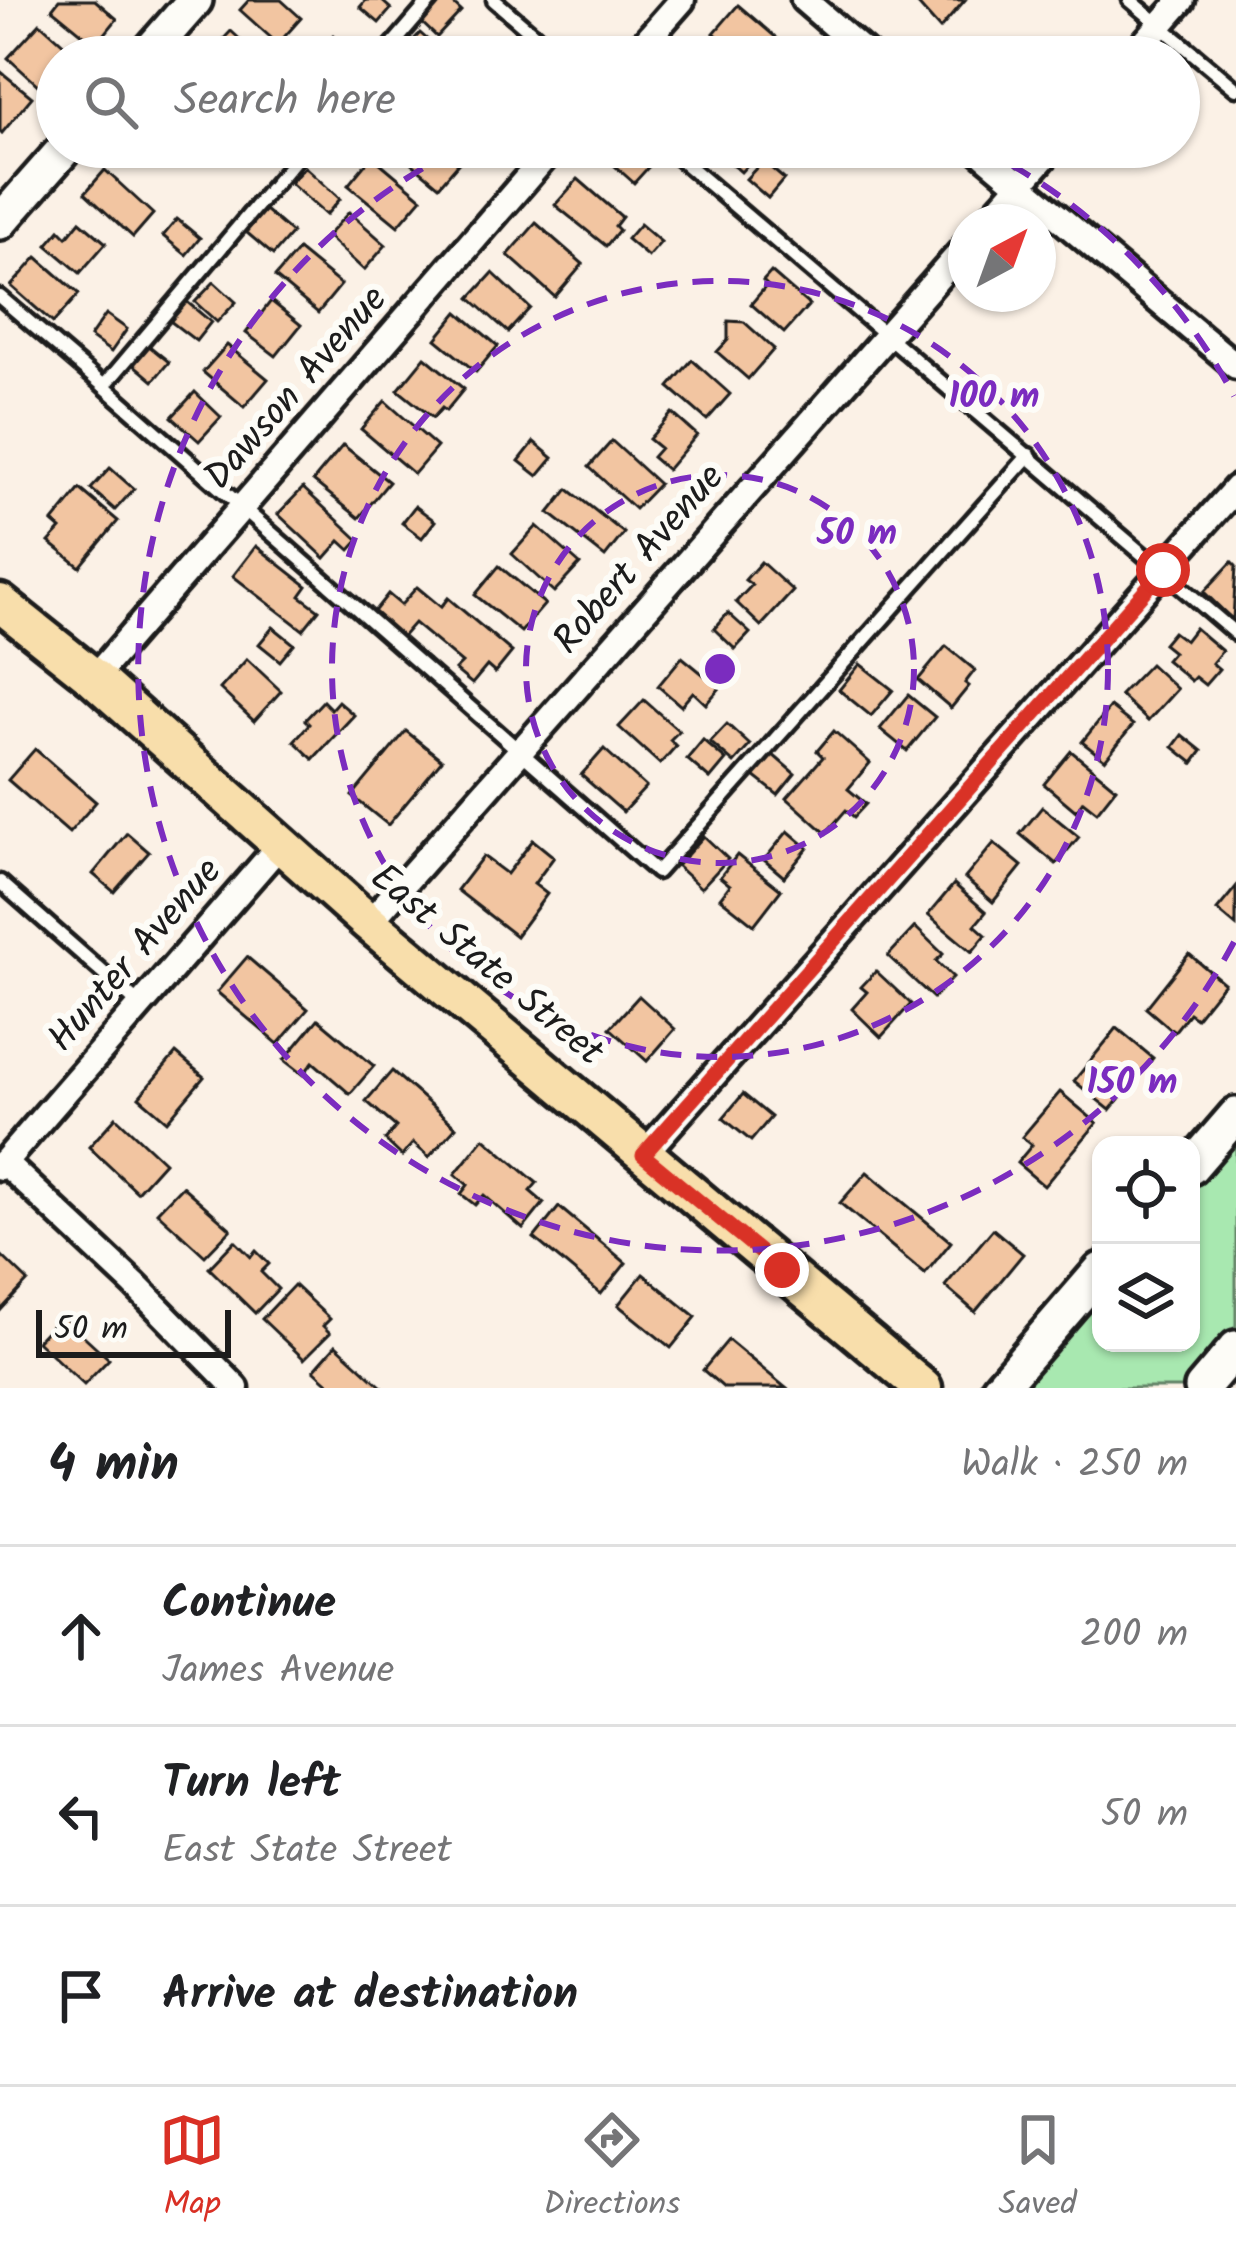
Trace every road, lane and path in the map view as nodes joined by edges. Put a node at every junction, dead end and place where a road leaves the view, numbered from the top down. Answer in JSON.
{"nodes":[{"id":1,"x":195,"y":0,"type":"edge"},
{"id":2,"x":431,"y":0,"type":"edge"},
{"id":3,"x":494,"y":0,"type":"edge"},
{"id":4,"x":682,"y":0,"type":"edge"},
{"id":5,"x":804,"y":0,"type":"edge"},
{"id":6,"x":1130,"y":0,"type":"edge"},
{"id":7,"x":1182,"y":0,"type":"edge"},
{"id":8,"x":1159,"y":26,"type":"junction"},
{"id":9,"x":163,"y":36,"type":"edge"},
{"id":10,"x":400,"y":36,"type":"edge"},
{"id":11,"x":536,"y":36,"type":"edge"},
{"id":12,"x":650,"y":36,"type":"edge"},
{"id":13,"x":846,"y":36,"type":"edge"},
{"id":14,"x":1150,"y":36,"type":"edge"},
{"id":15,"x":1171,"y":36,"type":"edge"},
{"id":16,"x":1200,"y":60,"type":"edge"},
{"id":17,"x":1236,"y":89,"type":"edge"},
{"id":18,"x":48,"y":168,"type":"edge"},
{"id":19,"x":288,"y":168,"type":"edge"},
{"id":20,"x":536,"y":168,"type":"edge"},
{"id":21,"x":691,"y":168,"type":"edge"},
{"id":22,"x":999,"y":168,"type":"edge"},
{"id":23,"x":1034,"y":168,"type":"edge"},
{"id":24,"x":1019,"y":185,"type":"junction"},
{"id":25,"x":1003,"y":204,"type":"edge"},
{"id":26,"x":0,"y":222,"type":"edge"},
{"id":27,"x":948,"y":266,"type":"edge"},
{"id":28,"x":0,"y":297,"type":"edge"},
{"id":29,"x":888,"y":334,"type":"junction"},
{"id":30,"x":1236,"y":366,"type":"edge"},
{"id":31,"x":104,"y":386,"type":"junction"},
{"id":32,"x":1029,"y":455,"type":"junction"},
{"id":33,"x":1236,"y":488,"type":"edge"},
{"id":34,"x":240,"y":509,"type":"junction"},
{"id":35,"x":1163,"y":570,"type":"junction"},
{"id":36,"x":2,"y":610,"type":"edge"},
{"id":37,"x":1236,"y":634,"type":"edge"},
{"id":38,"x":94,"y":678,"type":"junction"},
{"id":39,"x":521,"y":749,"type":"junction"},
{"id":40,"x":279,"y":846,"type":"junction"},
{"id":41,"x":0,"y":882,"type":"edge"},
{"id":42,"x":369,"y":923,"type":"junction"},
{"id":43,"x":141,"y":1006,"type":"junction"},
{"id":44,"x":1236,"y":1115,"type":"edge"},
{"id":45,"x":643,"y":1155,"type":"junction"},
{"id":46,"x":1200,"y":1157,"type":"edge"},
{"id":47,"x":2,"y":1165,"type":"edge"},
{"id":48,"x":1092,"y":1280,"type":"edge"},
{"id":49,"x":1235,"y":1351,"type":"edge"},
{"id":50,"x":236,"y":1388,"type":"edge"},
{"id":51,"x":923,"y":1388,"type":"edge"},
{"id":52,"x":999,"y":1388,"type":"edge"},
{"id":53,"x":1202,"y":1388,"type":"edge"}],
"edges":[{"from":1,"to":9,"type":"street"},
{"from":2,"to":10,"type":"lane"},
{"from":3,"to":11,"type":"lane"},
{"from":4,"to":12,"type":"street"},
{"from":5,"to":13,"type":"street"},
{"from":6,"to":8,"type":"lane"},
{"from":7,"to":8,"type":"street"},
{"from":8,"to":14,"type":"street"},
{"from":8,"to":15,"type":"lane"},
{"from":16,"to":17,"type":"lane"},
{"from":18,"to":26,"type":"street"},
{"from":19,"to":31,"type":"lane"},
{"from":20,"to":34,"type":"street","name":"Dawson Avenue"},
{"from":21,"to":29,"type":"lane"},
{"from":22,"to":24,"type":"street"},
{"from":23,"to":24,"type":"street"},
{"from":24,"to":25,"type":"street"},
{"from":24,"to":30,"type":"street"},
{"from":27,"to":29,"type":"street","name":"Robert Avenue"},
{"from":28,"to":31,"type":"lane"},
{"from":29,"to":32,"type":"lane"},
{"from":29,"to":39,"type":"street","name":"Robert Avenue"},
{"from":31,"to":34,"type":"lane"},
{"from":32,"to":35,"type":"lane"},
{"from":32,"to":39,"type":"lane"},
{"from":33,"to":35,"type":"street"},
{"from":34,"to":38,"type":"street","name":"Dawson Avenue"},
{"from":34,"to":39,"type":"lane"},
{"from":35,"to":37,"type":"lane"},
{"from":35,"to":45,"type":"street"},
{"from":36,"to":38,"type":"main road","name":"East State Street"},
{"from":38,"to":40,"type":"main road","name":"East State Street"},
{"from":39,"to":42,"type":"street","name":"Robert Avenue"},
{"from":40,"to":42,"type":"main road","name":"East State Street"},
{"from":40,"to":43,"type":"street","name":"Hunter Avenue"},
{"from":41,"to":43,"type":"lane"},
{"from":42,"to":45,"type":"main road","name":"East State Street"},
{"from":43,"to":47,"type":"street","name":"Hunter Avenue"},
{"from":44,"to":46,"type":"street"},
{"from":45,"to":51,"type":"main road","name":"East State Street"},
{"from":47,"to":50,"type":"street"},
{"from":48,"to":52,"type":"street"},
{"from":49,"to":53,"type":"street"}]}
